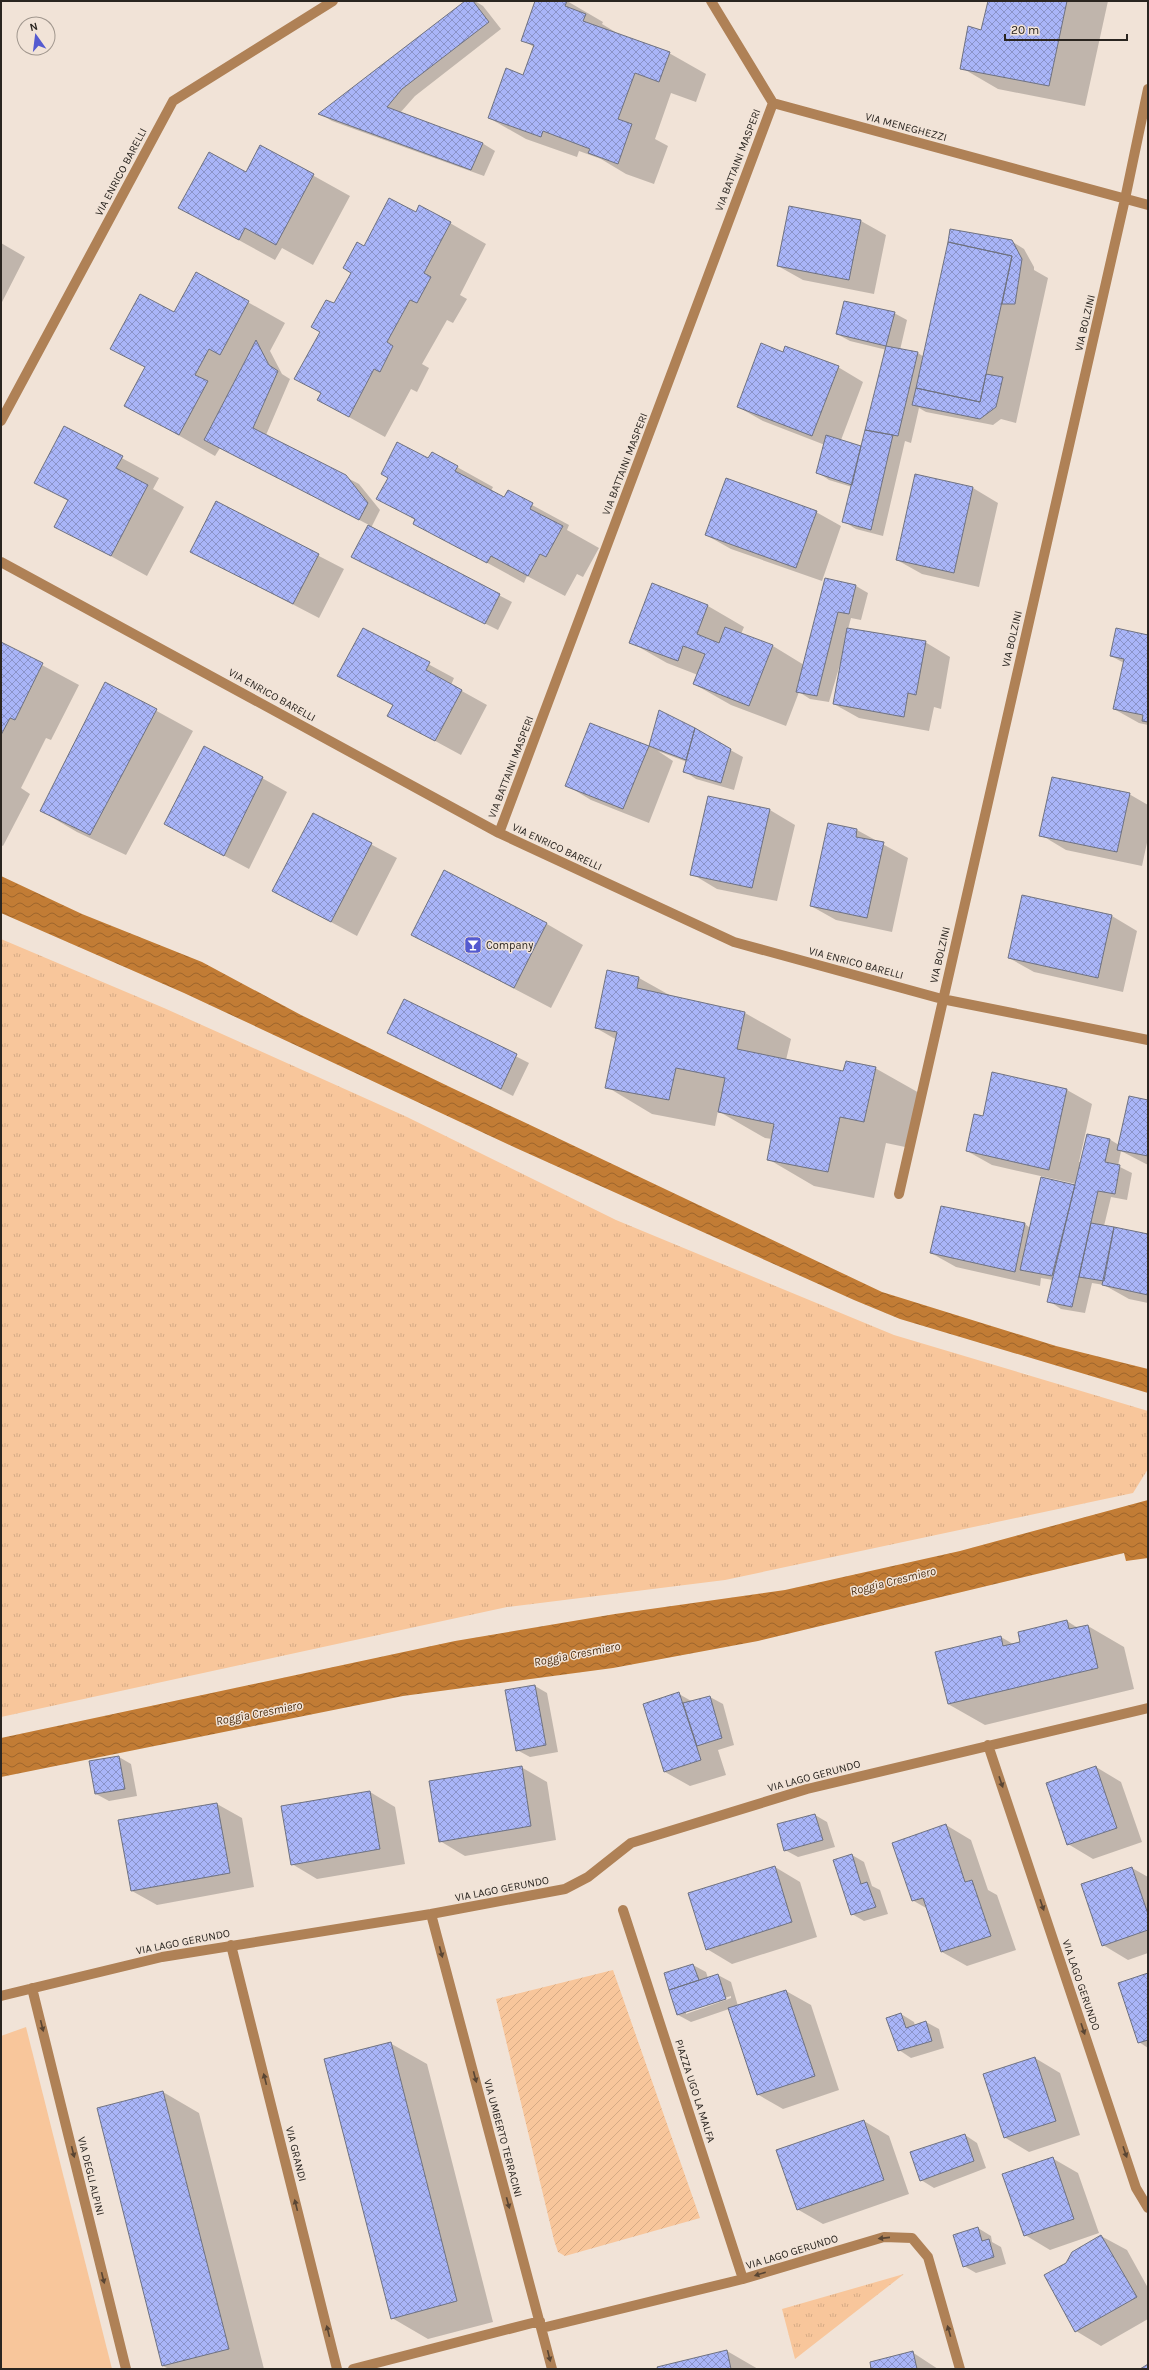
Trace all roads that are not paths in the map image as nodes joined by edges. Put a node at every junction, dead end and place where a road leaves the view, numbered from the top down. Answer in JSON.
{"nodes":[{"id":1,"x":333,"y":1,"type":"edge"},
{"id":2,"x":711,"y":1,"type":"edge"},
{"id":3,"x":1148,"y":89,"type":"edge"},
{"id":4,"x":773,"y":103,"type":"junction"},
{"id":5,"x":1125,"y":199,"type":"junction"},
{"id":6,"x":1148,"y":205,"type":"edge"},
{"id":7,"x":1,"y":421,"type":"edge"},
{"id":8,"x":1,"y":562,"type":"edge"},
{"id":9,"x":499,"y":833,"type":"junction"},
{"id":10,"x":942,"y":999,"type":"junction"},
{"id":11,"x":1148,"y":1040,"type":"edge"},
{"id":12,"x":898,"y":1194,"type":"dead end"},
{"id":13,"x":1148,"y":1708,"type":"edge"},
{"id":14,"x":988,"y":1745,"type":"junction"},
{"id":15,"x":623,"y":1910,"type":"dead end"},
{"id":16,"x":431,"y":1914,"type":"junction"},
{"id":17,"x":231,"y":1945,"type":"junction"},
{"id":18,"x":32,"y":1988,"type":"junction"},
{"id":19,"x":1,"y":1996,"type":"edge"},
{"id":20,"x":1148,"y":2208,"type":"edge"},
{"id":21,"x":743,"y":2279,"type":"junction"},
{"id":22,"x":541,"y":2325,"type":"junction"},
{"id":23,"x":126,"y":2369,"type":"edge"},
{"id":24,"x":337,"y":2369,"type":"edge"},
{"id":25,"x":353,"y":2369,"type":"edge"},
{"id":26,"x":552,"y":2369,"type":"edge"},
{"id":27,"x":960,"y":2369,"type":"edge"}],
"edges":[{"from":1,"to":7,"type":"street","name":"VIA ENRICO BARELLI"},
{"from":2,"to":4,"type":"street"},
{"from":3,"to":5,"type":"street","name":"VIA BOLZINI"},
{"from":4,"to":5,"type":"street","name":"VIA MENEGHEZZI"},
{"from":4,"to":9,"type":"street","name":"VIA BATTAINI MASPERI"},
{"from":5,"to":6,"type":"street","name":"VIA MENEGHEZZI"},
{"from":5,"to":10,"type":"street","name":"VIA BOLZINI"},
{"from":8,"to":9,"type":"street","name":"VIA ENRICO BARELLI"},
{"from":9,"to":10,"type":"street","name":"VIA ENRICO BARELLI"},
{"from":10,"to":11,"type":"street","name":"VIA ENRICO BARELLI"},
{"from":10,"to":12,"type":"street","name":"VIA BOLZINI"},
{"from":13,"to":14,"type":"street","name":"VIA LAGO GERUNDO"},
{"from":14,"to":16,"type":"street","name":"VIA LAGO GERUNDO"},
{"from":14,"to":20,"type":"street","name":"VIA LAGO GERUNDO","one_way":true},
{"from":15,"to":21,"type":"street","name":"PIAZZA UGO LA MALFA"},
{"from":16,"to":17,"type":"street","name":"VIA LAGO GERUNDO"},
{"from":16,"to":22,"type":"street","name":"VIA UMBERTO TERRACINI","one_way":true},
{"from":17,"to":18,"type":"street","name":"VIA LAGO GERUNDO"},
{"from":24,"to":17,"type":"street","name":"VIA GRANDI","one_way":true},
{"from":18,"to":19,"type":"street","name":"VIA LAGO GERUNDO"},
{"from":18,"to":23,"type":"street","name":"VIA DEGLI ALPINI","one_way":true},
{"from":21,"to":22,"type":"street","name":"VIA LAGO GERUNDO"},
{"from":27,"to":21,"type":"street","name":"VIA LAGO GERUNDO","one_way":true},
{"from":22,"to":25,"type":"street","name":"VIA LAGO GERUNDO"},
{"from":22,"to":26,"type":"street","name":"VIA UMBERTO TERRACINI","one_way":true}]}
